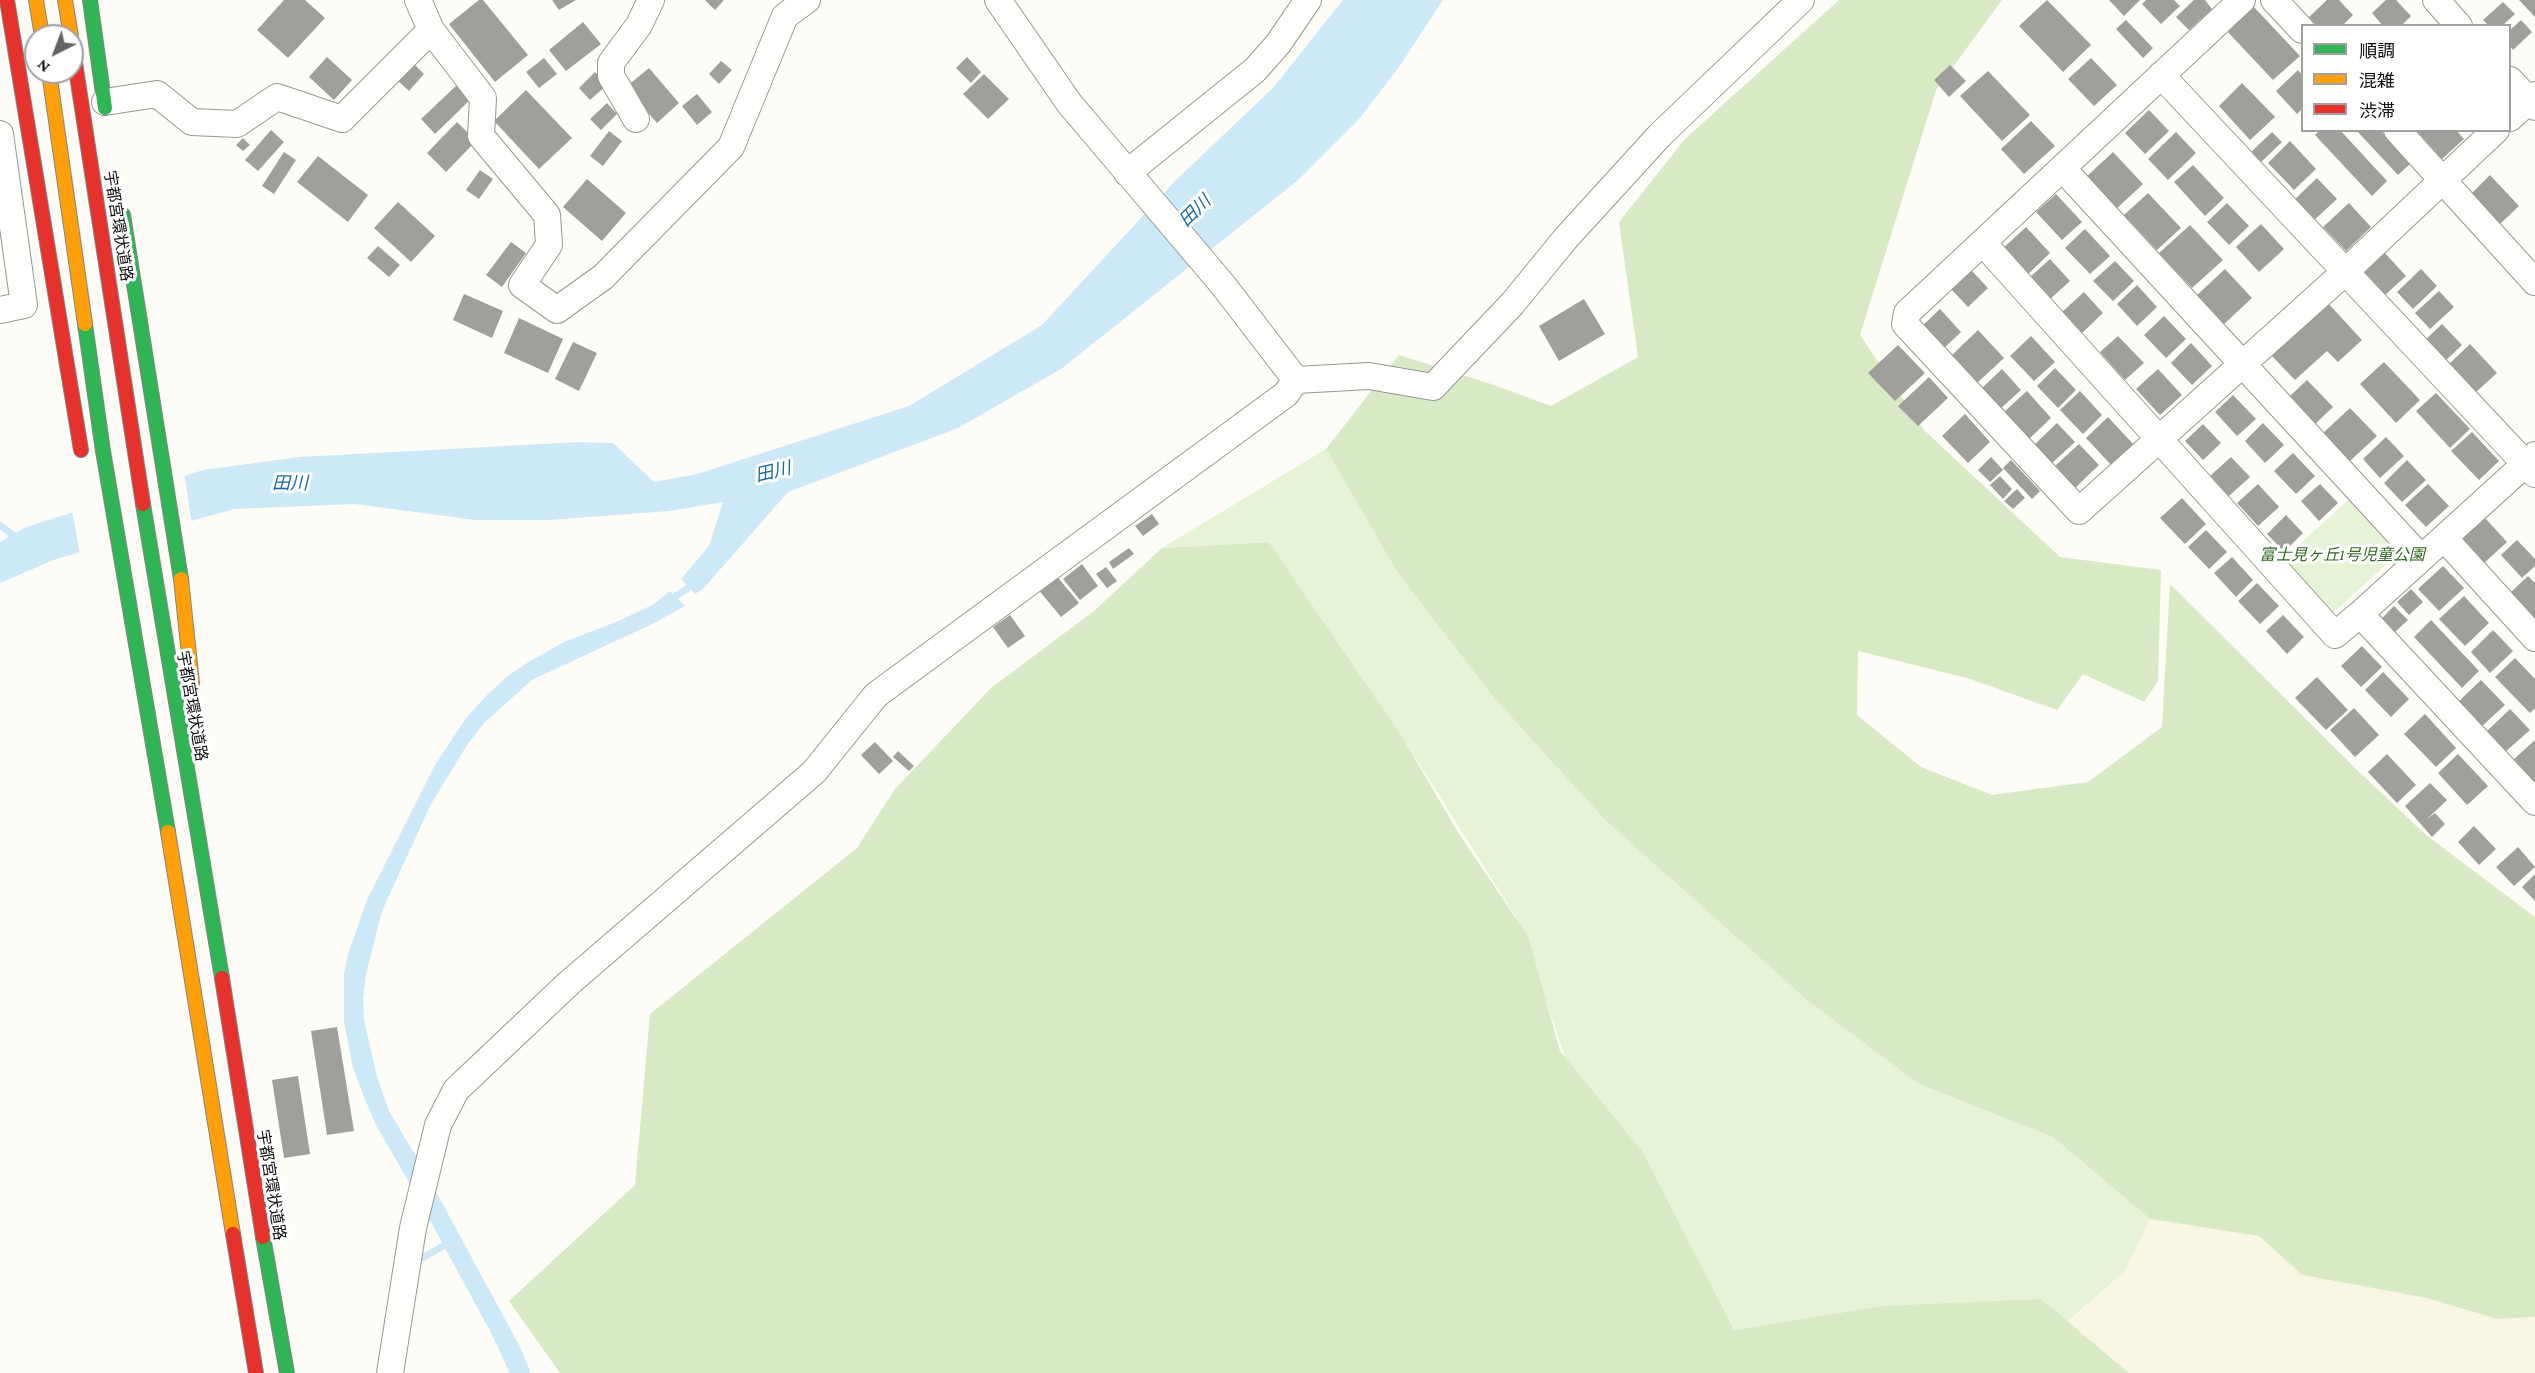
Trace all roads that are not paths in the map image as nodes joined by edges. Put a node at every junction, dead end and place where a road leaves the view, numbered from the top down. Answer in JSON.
{"nodes":[{"id":1,"x":7,"y":0,"type":"edge"},
{"id":2,"x":36,"y":0,"type":"edge"},
{"id":3,"x":65,"y":0,"type":"edge"},
{"id":4,"x":90,"y":0,"type":"edge"},
{"id":5,"x":418,"y":0,"type":"edge"},
{"id":6,"x":651,"y":0,"type":"edge"},
{"id":7,"x":807,"y":0,"type":"edge"},
{"id":8,"x":998,"y":0,"type":"edge"},
{"id":9,"x":1308,"y":0,"type":"edge"},
{"id":10,"x":1801,"y":0,"type":"edge"},
{"id":11,"x":2242,"y":0,"type":"edge"},
{"id":12,"x":2274,"y":0,"type":"edge"},
{"id":13,"x":2436,"y":0,"type":"edge"},
{"id":14,"x":40,"y":24,"type":"edge"},
{"id":15,"x":69,"y":24,"type":"edge"},
{"id":16,"x":2457,"y":24,"type":"edge"},
{"id":17,"x":2301,"y":29,"type":"edge"},
{"id":18,"x":431,"y":30,"type":"junction"},
{"id":19,"x":84,"y":74,"type":"edge"},
{"id":20,"x":2161,"y":75,"type":"junction"},
{"id":21,"x":2511,"y":81,"type":"edge"},
{"id":22,"x":50,"y":84,"type":"edge"},
{"id":23,"x":2533,"y":101,"type":"edge"},
{"id":24,"x":99,"y":112,"type":"junction"},
{"id":25,"x":2511,"y":117,"type":"edge"},
{"id":26,"x":636,"y":119,"type":"dead end"},
{"id":27,"x":2399,"y":132,"type":"edge"},
{"id":28,"x":2494,"y":132,"type":"edge"},
{"id":29,"x":0,"y":134,"type":"edge"},
{"id":30,"x":2063,"y":169,"type":"junction"},
{"id":31,"x":1130,"y":176,"type":"junction"},
{"id":32,"x":2444,"y":180,"type":"junction"},
{"id":33,"x":120,"y":195,"type":"dead end"},
{"id":34,"x":1983,"y":243,"type":"junction"},
{"id":35,"x":2345,"y":272,"type":"junction"},
{"id":36,"x":2535,"y":282,"type":"edge"},
{"id":37,"x":0,"y":310,"type":"edge"},
{"id":38,"x":2241,"y":365,"type":"junction"},
{"id":39,"x":1296,"y":380,"type":"junction"},
{"id":40,"x":2159,"y":440,"type":"junction"},
{"id":41,"x":83,"y":463,"type":"dead end"},
{"id":42,"x":2532,"y":464,"type":"edge"},
{"id":43,"x":2444,"y":538,"type":"junction"},
{"id":44,"x":2421,"y":558,"type":"junction"},
{"id":45,"x":2360,"y":614,"type":"junction"},
{"id":46,"x":2535,"y":638,"type":"edge"},
{"id":47,"x":128,"y":677,"type":"dead end"},
{"id":48,"x":194,"y":700,"type":"dead end"},
{"id":49,"x":200,"y":760,"type":"dead end"},
{"id":50,"x":2535,"y":802,"type":"edge"},
{"id":51,"x":169,"y":844,"type":"junction"},
{"id":52,"x":225,"y":998,"type":"junction"},
{"id":53,"x":256,"y":1373,"type":"edge"},
{"id":54,"x":287,"y":1373,"type":"edge"},
{"id":55,"x":390,"y":1373,"type":"edge"}],
"edges":[{"from":1,"to":41,"type":"highway"},
{"from":2,"to":14,"type":"highway"},
{"from":3,"to":15,"type":"highway"},
{"from":4,"to":24,"type":"highway"},
{"from":5,"to":18,"type":"street"},
{"from":6,"to":26,"type":"street"},
{"from":7,"to":18,"type":"street"},
{"from":8,"to":31,"type":"street"},
{"from":9,"to":31,"type":"street"},
{"from":10,"to":39,"type":"street"},
{"from":11,"to":20,"type":"street"},
{"from":12,"to":17,"type":"street"},
{"from":13,"to":16,"type":"street"},
{"from":18,"to":24,"type":"street"},
{"from":19,"to":24,"type":"highway","name":"宇都宮環状道路"},
{"from":20,"to":30,"type":"street"},
{"from":20,"to":35,"type":"street"},
{"from":21,"to":23,"type":"street"},
{"from":22,"to":51,"type":"highway"},
{"from":23,"to":25,"type":"street"},
{"from":24,"to":52,"type":"highway","name":"宇都宮環状道路"},
{"from":27,"to":32,"type":"street"},
{"from":28,"to":32,"type":"street"},
{"from":29,"to":37,"type":"street"},
{"from":30,"to":34,"type":"street"},
{"from":30,"to":38,"type":"street"},
{"from":31,"to":39,"type":"street"},
{"from":32,"to":35,"type":"street"},
{"from":32,"to":36,"type":"street"},
{"from":33,"to":48,"type":"highway"},
{"from":34,"to":40,"type":"street"},
{"from":34,"to":40,"type":"street"},
{"from":35,"to":38,"type":"street"},
{"from":35,"to":42,"type":"street"},
{"from":38,"to":40,"type":"street"},
{"from":38,"to":44,"type":"street"},
{"from":39,"to":55,"type":"street"},
{"from":40,"to":45,"type":"street"},
{"from":42,"to":43,"type":"street"},
{"from":43,"to":44,"type":"street"},
{"from":43,"to":46,"type":"street"},
{"from":44,"to":45,"type":"street"},
{"from":45,"to":50,"type":"street"},
{"from":47,"to":51,"type":"highway"},
{"from":49,"to":52,"type":"highway"},
{"from":51,"to":53,"type":"highway"},
{"from":52,"to":54,"type":"highway","name":"宇都宮環状道路"}]}
